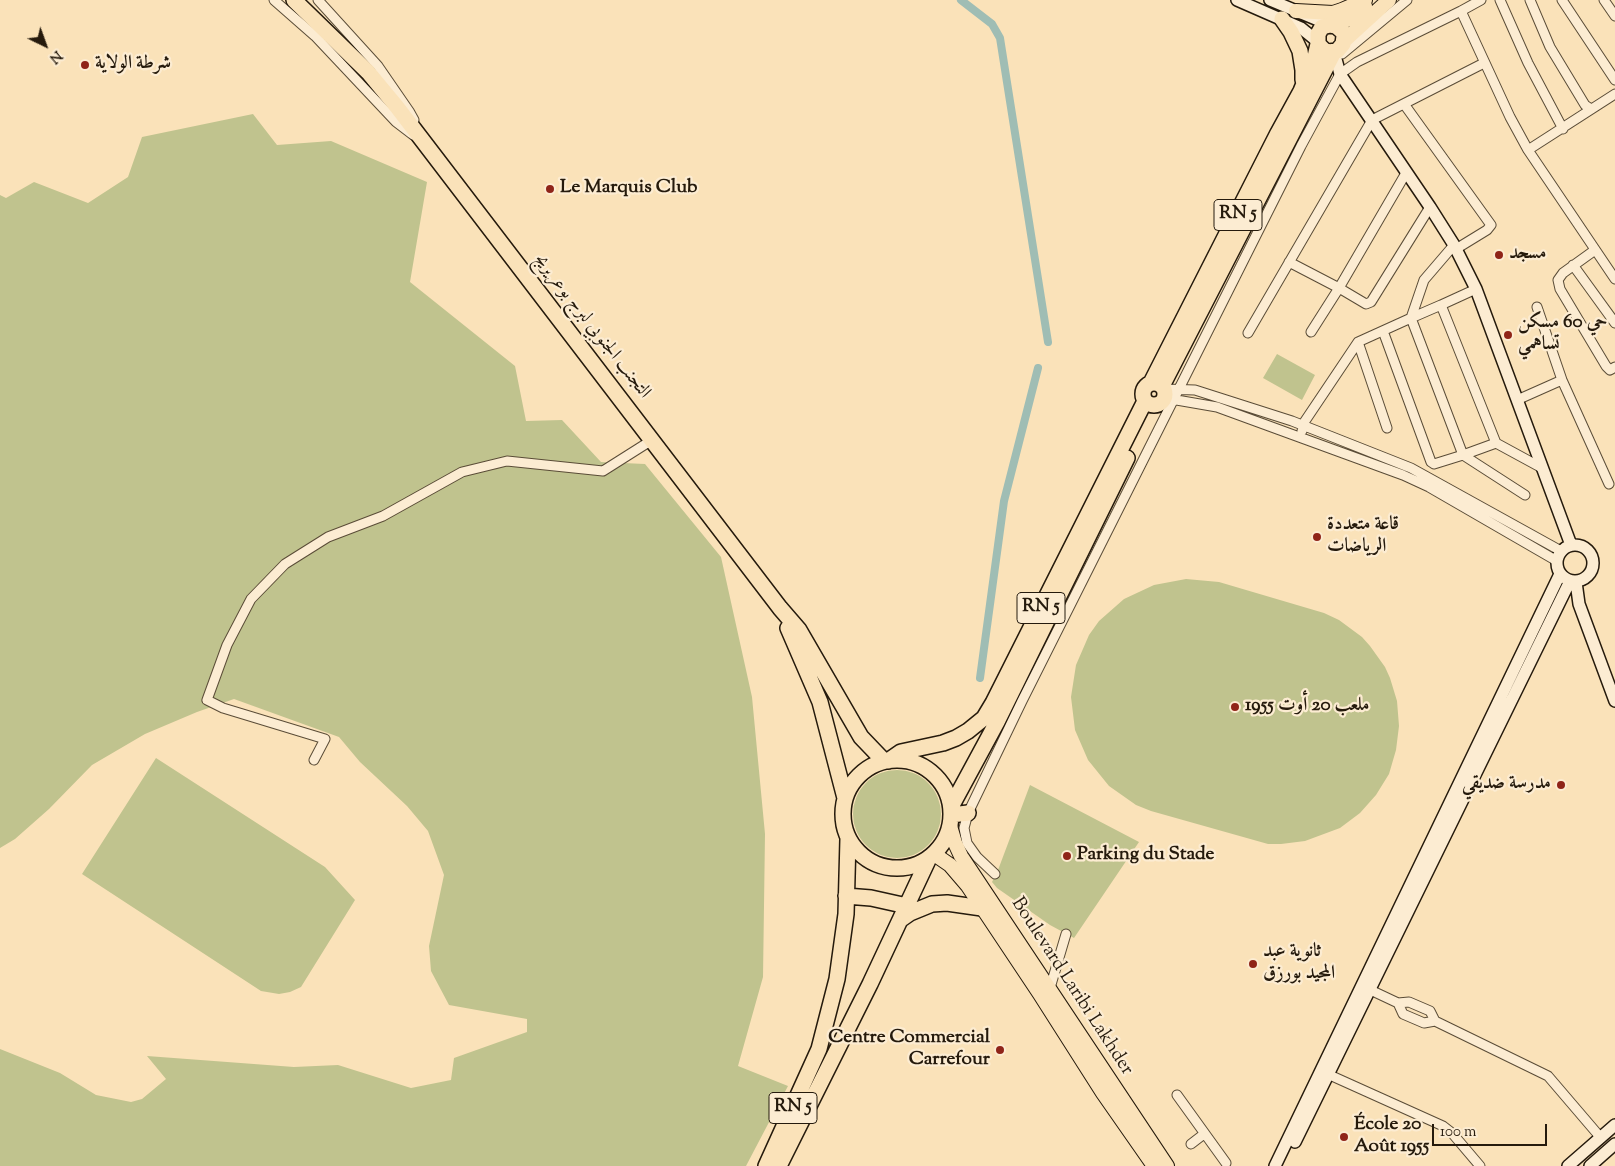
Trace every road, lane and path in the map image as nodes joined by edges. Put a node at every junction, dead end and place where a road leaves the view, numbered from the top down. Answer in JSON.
{"nodes":[{"id":1,"x":274,"y":0,"type":"edge"},
{"id":2,"x":294,"y":0,"type":"edge"},
{"id":3,"x":318,"y":0,"type":"edge"},
{"id":4,"x":1237,"y":0,"type":"edge"},
{"id":5,"x":1270,"y":0,"type":"edge"},
{"id":6,"x":1365,"y":0,"type":"edge"},
{"id":7,"x":1371,"y":0,"type":"edge"},
{"id":8,"x":1388,"y":0,"type":"edge"},
{"id":9,"x":1406,"y":0,"type":"edge"},
{"id":10,"x":1481,"y":0,"type":"edge"},
{"id":11,"x":1500,"y":0,"type":"edge"},
{"id":12,"x":1530,"y":0,"type":"edge"},
{"id":13,"x":1562,"y":0,"type":"edge"},
{"id":14,"x":1604,"y":0,"type":"edge"},
{"id":15,"x":1296,"y":11,"type":"junction"},
{"id":16,"x":1461,"y":11,"type":"junction"},
{"id":17,"x":1615,"y":16,"type":"edge"},
{"id":18,"x":1282,"y":19,"type":"junction"},
{"id":19,"x":1333,"y":25,"type":"junction"},
{"id":20,"x":1317,"y":43,"type":"junction"},
{"id":21,"x":1338,"y":51,"type":"junction"},
{"id":22,"x":1484,"y":63,"type":"junction"},
{"id":23,"x":1340,"y":74,"type":"junction"},
{"id":24,"x":1615,"y":80,"type":"edge"},
{"id":25,"x":1301,"y":91,"type":"junction"},
{"id":26,"x":1615,"y":94,"type":"edge"},
{"id":27,"x":1404,"y":104,"type":"junction"},
{"id":28,"x":1591,"y":109,"type":"junction"},
{"id":29,"x":1372,"y":120,"type":"junction"},
{"id":30,"x":1563,"y":128,"type":"junction"},
{"id":31,"x":426,"y":145,"type":"junction"},
{"id":32,"x":1528,"y":150,"type":"junction"},
{"id":33,"x":1406,"y":173,"type":"junction"},
{"id":34,"x":1430,"y":206,"type":"junction"},
{"id":35,"x":1455,"y":247,"type":"junction"},
{"id":36,"x":1595,"y":250,"type":"junction"},
{"id":37,"x":1289,"y":262,"type":"junction"},
{"id":38,"x":1573,"y":265,"type":"junction"},
{"id":39,"x":1615,"y":279,"type":"edge"},
{"id":40,"x":1339,"y":288,"type":"junction"},
{"id":41,"x":1476,"y":289,"type":"junction"},
{"id":42,"x":1441,"y":305,"type":"junction"},
{"id":43,"x":1537,"y":307,"type":"dead end"},
{"id":44,"x":1411,"y":318,"type":"junction"},
{"id":45,"x":1615,"y":323,"type":"edge"},
{"id":46,"x":1382,"y":331,"type":"junction"},
{"id":47,"x":1311,"y":332,"type":"dead end"},
{"id":48,"x":1248,"y":333,"type":"dead end"},
{"id":49,"x":1358,"y":342,"type":"junction"},
{"id":50,"x":1615,"y":367,"type":"edge"},
{"id":51,"x":1562,"y":380,"type":"junction"},
{"id":52,"x":1162,"y":394,"type":"junction"},
{"id":53,"x":1517,"y":400,"type":"junction"},
{"id":54,"x":1304,"y":426,"type":"junction"},
{"id":55,"x":1387,"y":428,"type":"dead end"},
{"id":56,"x":1300,"y":437,"type":"junction"},
{"id":57,"x":652,"y":440,"type":"junction"},
{"id":58,"x":1496,"y":444,"type":"junction"},
{"id":59,"x":1463,"y":455,"type":"junction"},
{"id":60,"x":1542,"y":468,"type":"junction"},
{"id":61,"x":1609,"y":484,"type":"dead end"},
{"id":62,"x":1525,"y":495,"type":"dead end"},
{"id":63,"x":1571,"y":545,"type":"junction"},
{"id":64,"x":1559,"y":556,"type":"junction"},
{"id":65,"x":1560,"y":574,"type":"junction"},
{"id":66,"x":1573,"y":581,"type":"junction"},
{"id":67,"x":780,"y":608,"type":"junction"},
{"id":68,"x":1615,"y":701,"type":"edge"},
{"id":69,"x":314,"y":760,"type":"dead end"},
{"id":70,"x":886,"y":761,"type":"junction"},
{"id":71,"x":845,"y":798,"type":"junction"},
{"id":72,"x":968,"y":813,"type":"junction"},
{"id":73,"x":951,"y":816,"type":"junction"},
{"id":74,"x":848,"y":839,"type":"junction"},
{"id":75,"x":931,"y":856,"type":"junction"},
{"id":76,"x":995,"y":874,"type":"dead end"},
{"id":77,"x":846,"y":896,"type":"junction"},
{"id":78,"x":906,"y":906,"type":"junction"},
{"id":79,"x":982,"y":908,"type":"junction"},
{"id":80,"x":899,"y":921,"type":"junction"},
{"id":81,"x":1066,"y":934,"type":"dead end"},
{"id":82,"x":1365,"y":988,"type":"junction"},
{"id":83,"x":1045,"y":991,"type":"junction"},
{"id":84,"x":1398,"y":1003,"type":"junction"},
{"id":85,"x":1435,"y":1021,"type":"junction"},
{"id":86,"x":1324,"y":1072,"type":"junction"},
{"id":87,"x":1177,"y":1095,"type":"dead end"},
{"id":88,"x":1615,"y":1125,"type":"edge"},
{"id":89,"x":1204,"y":1134,"type":"junction"},
{"id":90,"x":1601,"y":1138,"type":"junction"},
{"id":91,"x":1190,"y":1144,"type":"dead end"},
{"id":92,"x":1615,"y":1144,"type":"edge"},
{"id":93,"x":1226,"y":1163,"type":"dead end"},
{"id":94,"x":766,"y":1166,"type":"edge"},
{"id":95,"x":779,"y":1166,"type":"edge"},
{"id":96,"x":1154,"y":1166,"type":"edge"},
{"id":97,"x":1167,"y":1166,"type":"edge"},
{"id":98,"x":1275,"y":1166,"type":"edge"},
{"id":99,"x":1283,"y":1166,"type":"edge"},
{"id":100,"x":1480,"y":1166,"type":"edge"},
{"id":101,"x":1568,"y":1166,"type":"edge"},
{"id":102,"x":1590,"y":1166,"type":"edge"}],
"edges":[{"from":1,"to":31,"type":"street"},
{"from":2,"to":31,"type":"highway","name":"التجنب الجنوبي لبرج بوعريريج"},
{"from":3,"to":31,"type":"street"},
{"from":4,"to":18,"type":"street"},
{"from":5,"to":15,"type":"street"},
{"from":6,"to":15,"type":"main road"},
{"from":7,"to":19,"type":"main road"},
{"from":8,"to":21,"type":"main road","number":"RN 5"},
{"from":9,"to":21,"type":"street"},
{"from":10,"to":16,"type":"street"},
{"from":11,"to":30,"type":"street"},
{"from":12,"to":28,"type":"street"},
{"from":13,"to":24,"type":"street"},
{"from":14,"to":17,"type":"street"},
{"from":15,"to":19,"type":"street"},
{"from":16,"to":22,"type":"street"},
{"from":16,"to":23,"type":"street"},
{"from":18,"to":20,"type":"street"},
{"from":18,"to":25,"type":"highway"},
{"from":19,"to":20,"type":"highway"},
{"from":19,"to":21,"type":"highway"},
{"from":20,"to":21,"type":"highway"},
{"from":20,"to":25,"type":"highway","number":"RN 5"},
{"from":21,"to":23,"type":"street"},
{"from":21,"to":52,"type":"highway","number":"RN 5"},
{"from":22,"to":27,"type":"street"},
{"from":22,"to":32,"type":"street"},
{"from":23,"to":29,"type":"street"},
{"from":23,"to":52,"type":"street"},
{"from":25,"to":52,"type":"highway","number":"RN 5"},
{"from":26,"to":28,"type":"street"},
{"from":27,"to":29,"type":"street"},
{"from":27,"to":35,"type":"street"},
{"from":28,"to":30,"type":"street"},
{"from":29,"to":33,"type":"street"},
{"from":29,"to":37,"type":"street"},
{"from":30,"to":32,"type":"street"},
{"from":31,"to":57,"type":"highway","name":"التجنب الجنوبي لبرج بوعريريج"},
{"from":32,"to":36,"type":"street"},
{"from":33,"to":34,"type":"street"},
{"from":33,"to":40,"type":"street"},
{"from":34,"to":35,"type":"street"},
{"from":34,"to":40,"type":"street"},
{"from":35,"to":41,"type":"street"},
{"from":35,"to":44,"type":"street"},
{"from":36,"to":38,"type":"street"},
{"from":36,"to":39,"type":"street"},
{"from":37,"to":40,"type":"street"},
{"from":37,"to":48,"type":"street"},
{"from":38,"to":45,"type":"street"},
{"from":38,"to":50,"type":"street"},
{"from":40,"to":47,"type":"street"},
{"from":41,"to":42,"type":"street"},
{"from":41,"to":53,"type":"street"},
{"from":42,"to":44,"type":"street"},
{"from":42,"to":58,"type":"street"},
{"from":43,"to":51,"type":"street"},
{"from":44,"to":46,"type":"street"},
{"from":44,"to":59,"type":"street"},
{"from":46,"to":49,"type":"street"},
{"from":46,"to":59,"type":"street"},
{"from":49,"to":54,"type":"street"},
{"from":49,"to":55,"type":"street"},
{"from":51,"to":53,"type":"street"},
{"from":51,"to":61,"type":"street"},
{"from":52,"to":54,"type":"street"},
{"from":52,"to":56,"type":"street"},
{"from":52,"to":70,"type":"highway","number":"RN 5"},
{"from":52,"to":72,"type":"street"},
{"from":52,"to":73,"type":"highway","number":"RN 5"},
{"from":53,"to":60,"type":"street"},
{"from":54,"to":56,"type":"street"},
{"from":54,"to":64,"type":"street"},
{"from":56,"to":64,"type":"street"},
{"from":57,"to":67,"type":"highway","name":"التجنب الجنوبي لبرج بوعريريج"},
{"from":57,"to":69,"type":"street"},
{"from":58,"to":59,"type":"street"},
{"from":58,"to":60,"type":"street"},
{"from":59,"to":62,"type":"street"},
{"from":60,"to":63,"type":"street"},
{"from":63,"to":64,"type":"street"},
{"from":63,"to":66,"type":"street"},
{"from":64,"to":65,"type":"street"},
{"from":65,"to":66,"type":"street"},
{"from":65,"to":82,"type":"street"},
{"from":66,"to":68,"type":"street"},
{"from":66,"to":82,"type":"street"},
{"from":67,"to":70,"type":"highway","name":"التجنب الجنوبي لبرج بوعريريج"},
{"from":67,"to":71,"type":"highway","name":"التجنب الجنوبي لبرج بوعريريج"},
{"from":70,"to":71,"type":"highway"},
{"from":70,"to":73,"type":"highway"},
{"from":71,"to":74,"type":"highway"},
{"from":72,"to":73,"type":"highway"},
{"from":72,"to":76,"type":"street"},
{"from":73,"to":75,"type":"highway"},
{"from":73,"to":83,"type":"main road","name":"Boulevard Laribi Lakhder"},
{"from":74,"to":75,"type":"highway"},
{"from":74,"to":77,"type":"highway","number":"RN 5"},
{"from":75,"to":78,"type":"highway","number":"RN 5"},
{"from":75,"to":79,"type":"main road","name":"Boulevard Laribi Lakhder"},
{"from":77,"to":78,"type":"highway"},
{"from":77,"to":94,"type":"highway","number":"RN 5"},
{"from":78,"to":80,"type":"highway","number":"RN 5"},
{"from":79,"to":80,"type":"highway"},
{"from":79,"to":83,"type":"main road","name":"Boulevard Laribi Lakhder"},
{"from":80,"to":95,"type":"highway","number":"RN 5"},
{"from":81,"to":83,"type":"street"},
{"from":82,"to":84,"type":"street"},
{"from":82,"to":86,"type":"street"},
{"from":83,"to":96,"type":"main road","name":"Boulevard Laribi Lakhder"},
{"from":83,"to":97,"type":"main road","name":"Boulevard Laribi Lakhder"},
{"from":84,"to":85,"type":"street"},
{"from":84,"to":85,"type":"street"},
{"from":85,"to":90,"type":"street"},
{"from":86,"to":98,"type":"street"},
{"from":86,"to":99,"type":"street"},
{"from":86,"to":100,"type":"street"},
{"from":87,"to":89,"type":"street"},
{"from":88,"to":90,"type":"street"},
{"from":89,"to":91,"type":"street"},
{"from":89,"to":93,"type":"street"},
{"from":90,"to":101,"type":"street"},
{"from":92,"to":102,"type":"street"}]}
